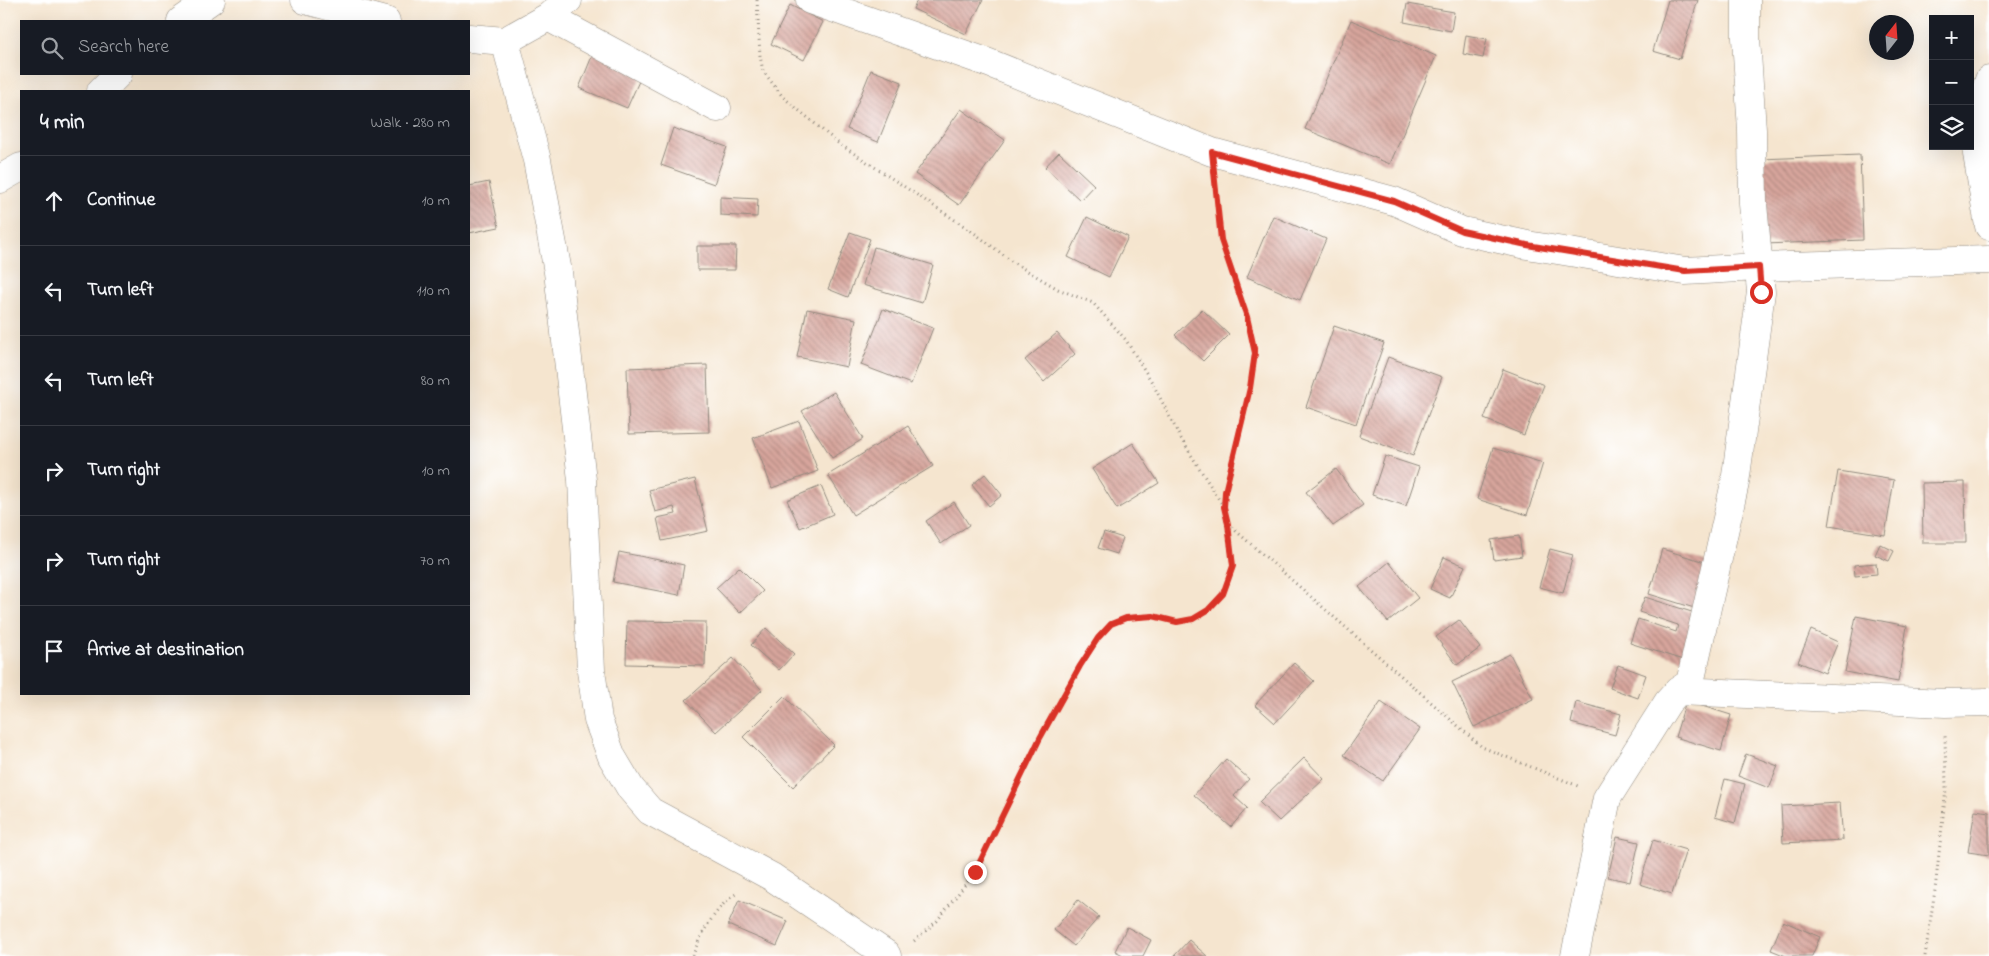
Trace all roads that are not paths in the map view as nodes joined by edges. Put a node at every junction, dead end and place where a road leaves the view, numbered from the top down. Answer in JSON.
{"nodes":[{"id":1,"x":211,"y":0,"type":"edge"},
{"id":2,"x":305,"y":0,"type":"edge"},
{"id":3,"x":810,"y":0,"type":"edge"},
{"id":4,"x":1746,"y":0,"type":"edge"},
{"id":5,"x":558,"y":8,"type":"edge"},
{"id":6,"x":182,"y":20,"type":"edge"},
{"id":7,"x":382,"y":20,"type":"edge"},
{"id":8,"x":470,"y":38,"type":"edge"},
{"id":9,"x":505,"y":41,"type":"junction"},
{"id":10,"x":117,"y":75,"type":"edge"},
{"id":11,"x":1989,"y":80,"type":"edge"},
{"id":12,"x":102,"y":90,"type":"edge"},
{"id":13,"x":717,"y":108,"type":"dead end"},
{"id":14,"x":20,"y":168,"type":"edge"},
{"id":15,"x":0,"y":179,"type":"edge"},
{"id":16,"x":1989,"y":226,"type":"edge"},
{"id":17,"x":1989,"y":260,"type":"edge"},
{"id":18,"x":1759,"y":267,"type":"junction"},
{"id":19,"x":1678,"y":691,"type":"junction"},
{"id":20,"x":1989,"y":702,"type":"edge"},
{"id":21,"x":887,"y":955,"type":"edge"},
{"id":22,"x":1575,"y":956,"type":"edge"}],
"edges":[{"from":1,"to":6,"type":"street"},
{"from":2,"to":7,"type":"street"},
{"from":3,"to":18,"type":"street"},
{"from":4,"to":18,"type":"street"},
{"from":5,"to":9,"type":"street"},
{"from":5,"to":13,"type":"street"},
{"from":8,"to":9,"type":"street"},
{"from":9,"to":21,"type":"street"},
{"from":10,"to":12,"type":"street"},
{"from":11,"to":16,"type":"street"},
{"from":14,"to":15,"type":"street"},
{"from":17,"to":18,"type":"street"},
{"from":18,"to":19,"type":"street"},
{"from":19,"to":20,"type":"street"},
{"from":19,"to":22,"type":"street"}]}
